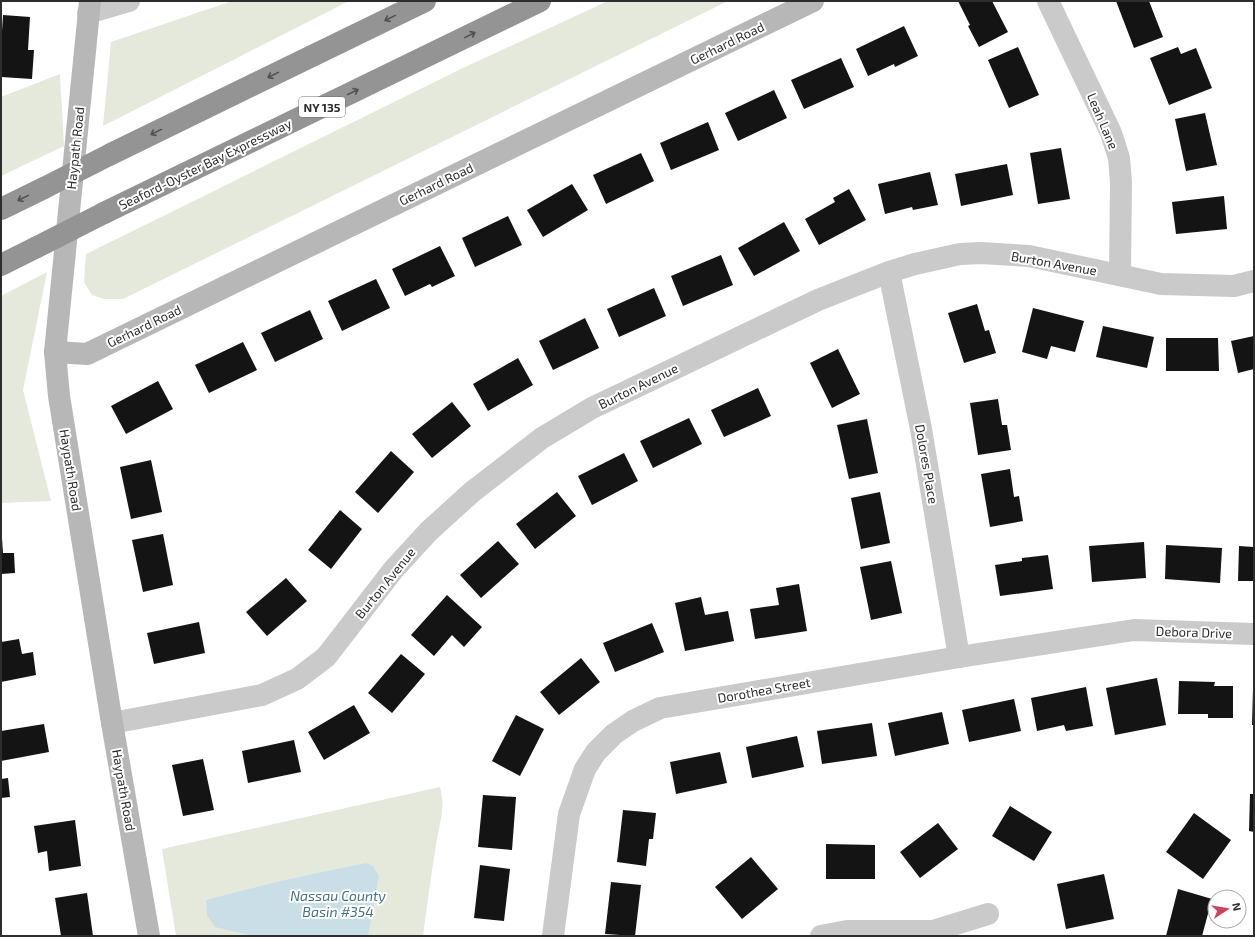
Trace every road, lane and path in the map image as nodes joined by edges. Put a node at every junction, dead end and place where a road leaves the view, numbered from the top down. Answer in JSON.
{"nodes":[{"id":1,"x":129,"y":1,"type":"edge"},
{"id":2,"x":425,"y":1,"type":"edge"},
{"id":3,"x":540,"y":1,"type":"edge"},
{"id":4,"x":813,"y":1,"type":"edge"},
{"id":5,"x":1048,"y":1,"type":"edge"},
{"id":6,"x":89,"y":7,"type":"edge"},
{"id":7,"x":1,"y":209,"type":"edge"},
{"id":8,"x":1,"y":265,"type":"edge"},
{"id":9,"x":889,"y":272,"type":"junction"},
{"id":10,"x":1120,"y":275,"type":"junction"},
{"id":11,"x":1254,"y":282,"type":"edge"},
{"id":12,"x":55,"y":352,"type":"junction"},
{"id":13,"x":1134,"y":630,"type":"joint"},
{"id":14,"x":1254,"y":634,"type":"edge"},
{"id":15,"x":959,"y":657,"type":"junction"},
{"id":16,"x":112,"y":722,"type":"junction"},
{"id":17,"x":988,"y":914,"type":"dead end"},
{"id":18,"x":148,"y":936,"type":"edge"},
{"id":19,"x":553,"y":936,"type":"edge"},
{"id":20,"x":820,"y":936,"type":"edge"}],
"edges":[{"from":1,"to":6,"type":"street"},
{"from":2,"to":7,"type":"highway","one_way":true,"bridge":true},
{"from":8,"to":3,"type":"highway","name":"Seaford-Oyster Bay Expressway","number":"NY 135","one_way":true,"bridge":true},
{"from":4,"to":12,"type":"street","name":"Gerhard Road"},
{"from":5,"to":10,"type":"street","name":"Leah Lane"},
{"from":6,"to":12,"type":"street","name":"Haypath Road"},
{"from":9,"to":10,"type":"street","name":"Burton Avenue"},
{"from":9,"to":15,"type":"street","name":"Dolores Place"},
{"from":9,"to":16,"type":"street","name":"Burton Avenue"},
{"from":10,"to":11,"type":"street","name":"Burton Avenue"},
{"from":12,"to":16,"type":"street","name":"Haypath Road"},
{"from":13,"to":14,"type":"street","name":"Debora Drive"},
{"from":13,"to":15,"type":"street","name":"Dorothea Street"},
{"from":15,"to":19,"type":"street","name":"Dorothea Street"},
{"from":16,"to":18,"type":"street","name":"Haypath Road"},
{"from":17,"to":20,"type":"street"}]}
